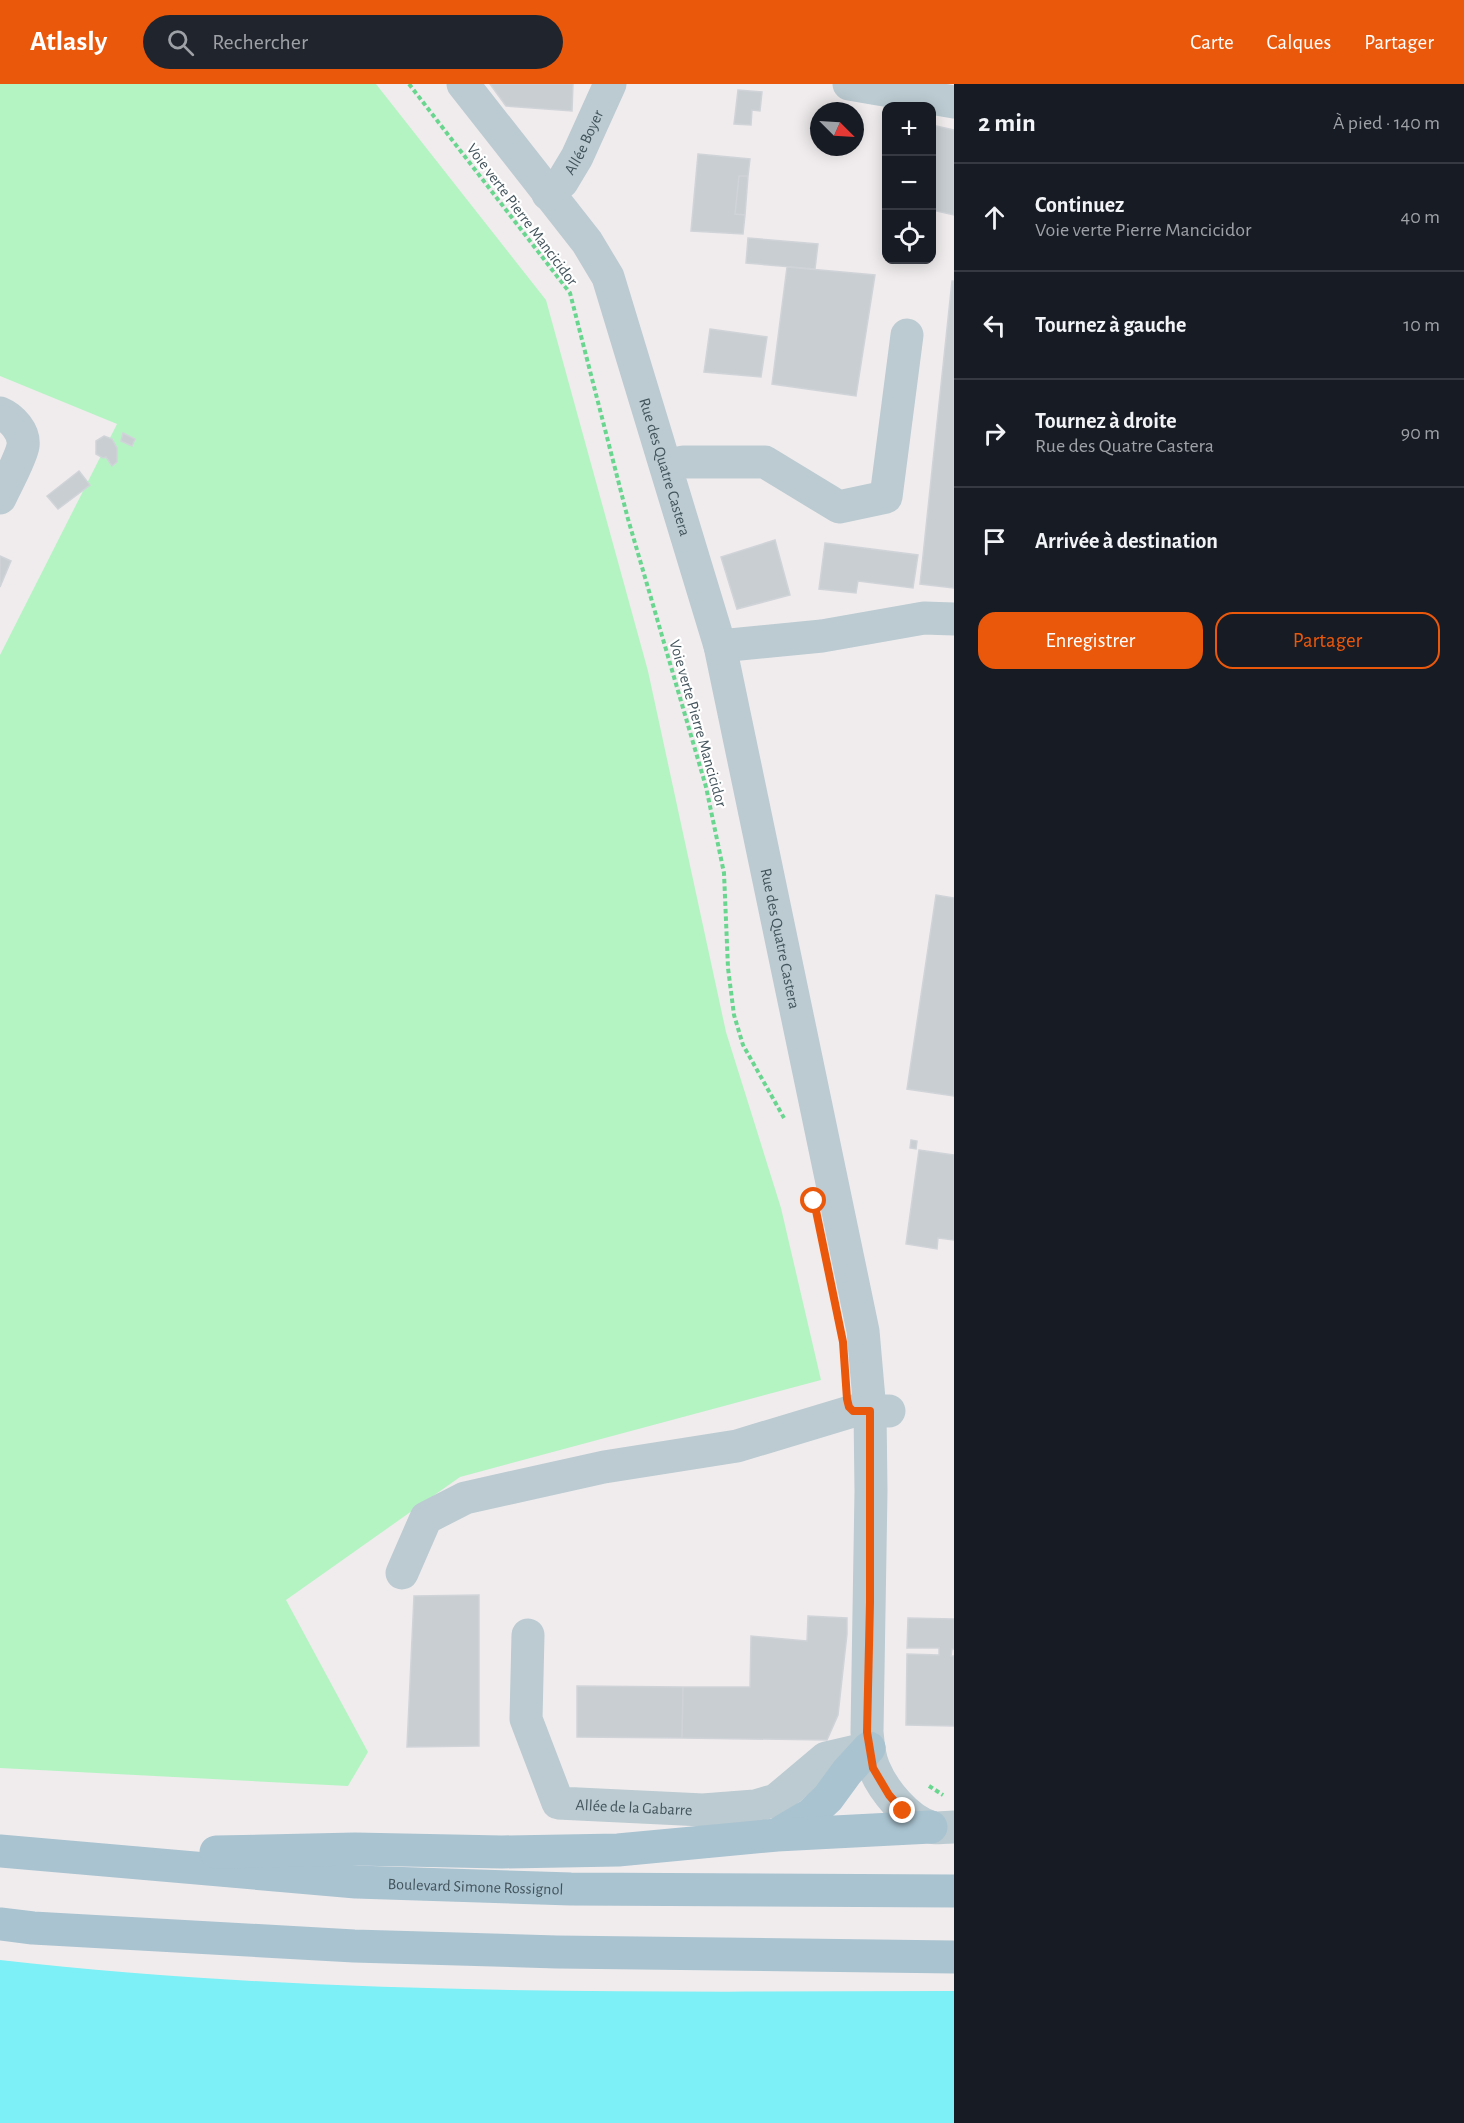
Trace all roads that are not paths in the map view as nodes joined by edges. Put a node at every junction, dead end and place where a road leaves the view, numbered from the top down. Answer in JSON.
{"nodes":[{"id":1,"x":463,"y":84,"type":"edge"},
{"id":2,"x":610,"y":84,"type":"edge"},
{"id":3,"x":849,"y":84,"type":"edge"},
{"id":4,"x":954,"y":102,"type":"edge"},
{"id":5,"x":548,"y":194,"type":"junction"},
{"id":6,"x":907,"y":334,"type":"dead end"},
{"id":7,"x":0,"y":413,"type":"edge"},
{"id":8,"x":666,"y":466,"type":"junction"},
{"id":9,"x":0,"y":498,"type":"edge"},
{"id":10,"x":954,"y":619,"type":"edge"},
{"id":11,"x":720,"y":646,"type":"junction"},
{"id":12,"x":880,"y":1411,"type":"junction"},
{"id":13,"x":402,"y":1573,"type":"dead end"},
{"id":14,"x":528,"y":1635,"type":"dead end"},
{"id":15,"x":869,"y":1748,"type":"junction"},
{"id":16,"x":943,"y":1827,"type":"edge"},
{"id":17,"x":777,"y":1835,"type":"junction"},
{"id":18,"x":0,"y":1851,"type":"edge"},
{"id":19,"x":38,"y":1855,"type":"junction"},
{"id":20,"x":954,"y":1891,"type":"edge"},
{"id":21,"x":0,"y":1924,"type":"edge"},
{"id":22,"x":954,"y":1957,"type":"edge"}],
"edges":[{"from":1,"to":5,"type":"street","name":"Rue des Quatre Castera"},
{"from":2,"to":5,"type":"street","name":"Allée Boyer"},
{"from":3,"to":4,"type":"street"},
{"from":5,"to":8,"type":"street","name":"Rue des Quatre Castera"},
{"from":6,"to":8,"type":"street"},
{"from":7,"to":9,"type":"street"},
{"from":8,"to":11,"type":"street","name":"Rue des Quatre Castera"},
{"from":10,"to":11,"type":"street"},
{"from":11,"to":12,"type":"street","name":"Rue des Quatre Castera"},
{"from":12,"to":13,"type":"street"},
{"from":12,"to":15,"type":"street","name":"Rue des Quatre Castera"},
{"from":14,"to":15,"type":"street","name":"Allée de la Gabarre"},
{"from":15,"to":16,"type":"street","name":"Rue des Quatre Castera"},
{"from":15,"to":17,"type":"main road"},
{"from":16,"to":17,"type":"main road"},
{"from":17,"to":19,"type":"main road"},
{"from":18,"to":19,"type":"main road","name":"Boulevard Simone Rossignol"},
{"from":19,"to":20,"type":"main road","name":"Boulevard Simone Rossignol"},
{"from":21,"to":22,"type":"main road"}]}
